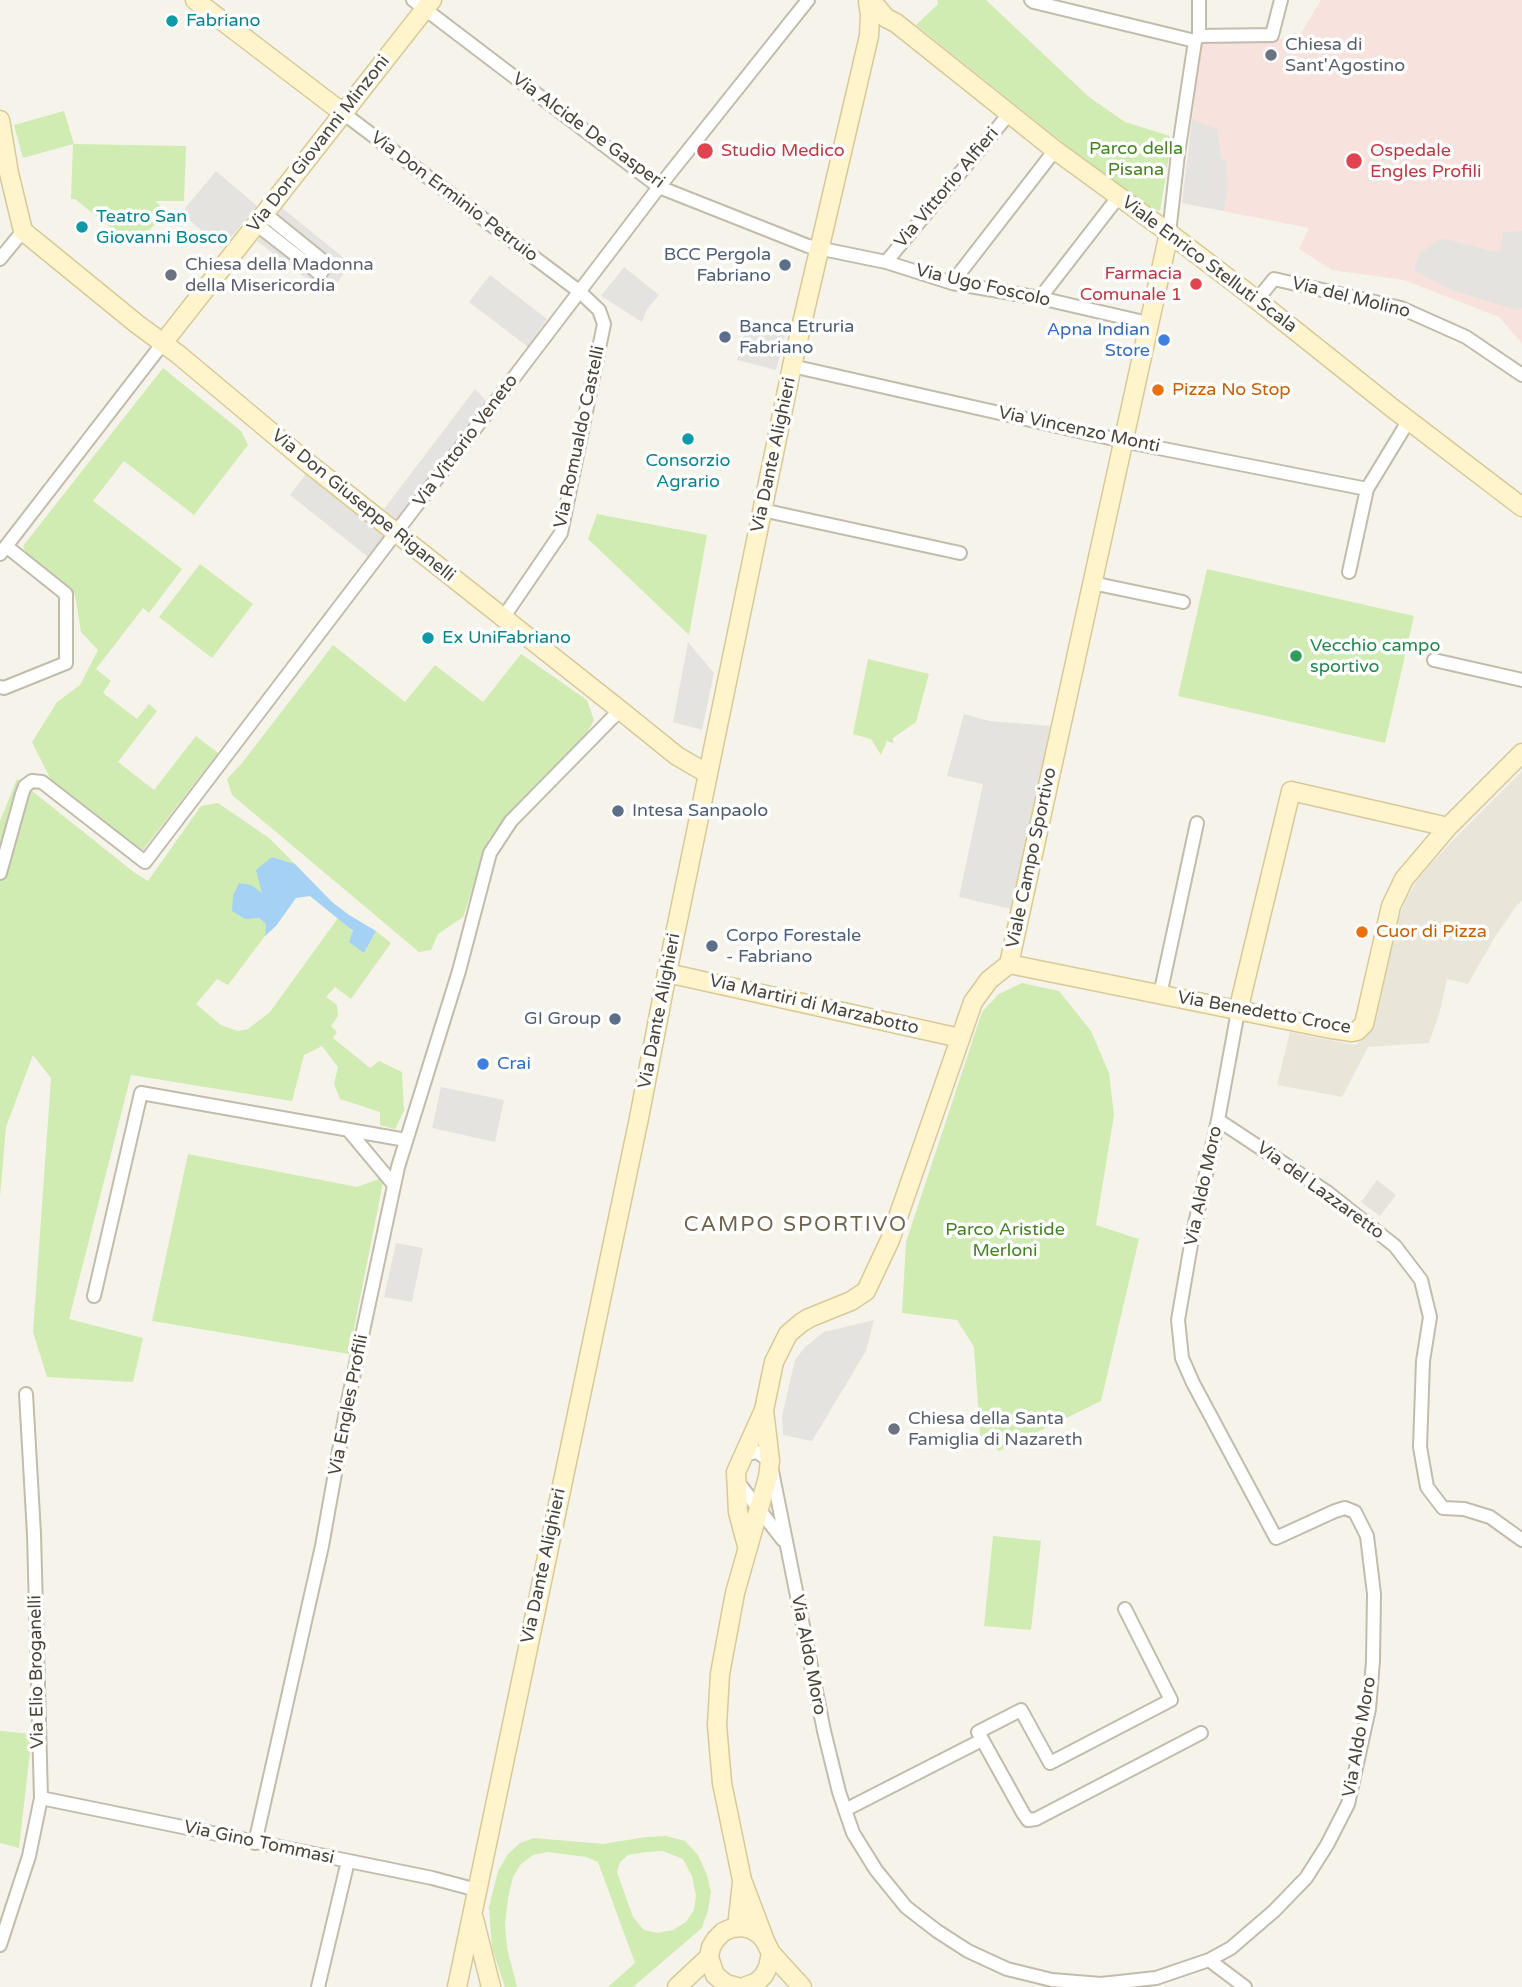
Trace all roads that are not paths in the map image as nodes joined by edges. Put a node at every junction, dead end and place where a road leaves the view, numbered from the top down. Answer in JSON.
{"nodes":[{"id":1,"x":195,"y":0,"type":"edge"},
{"id":2,"x":808,"y":0,"type":"edge"},
{"id":3,"x":1031,"y":0,"type":"edge"},
{"id":4,"x":1199,"y":0,"type":"edge"},
{"id":5,"x":1281,"y":0,"type":"edge"},
{"id":6,"x":869,"y":1,"type":"edge"},
{"id":7,"x":423,"y":3,"type":"edge"},
{"id":8,"x":896,"y":23,"type":"junction"},
{"id":9,"x":869,"y":36,"type":"junction"},
{"id":10,"x":1197,"y":38,"type":"junction"},
{"id":11,"x":343,"y":113,"type":"junction"},
{"id":12,"x":1009,"y":114,"type":"junction"},
{"id":13,"x":0,"y":120,"type":"edge"},
{"id":14,"x":1055,"y":150,"type":"junction"},
{"id":15,"x":659,"y":187,"type":"junction"},
{"id":16,"x":1119,"y":196,"type":"junction"},
{"id":17,"x":260,"y":219,"type":"junction"},
{"id":18,"x":23,"y":231,"type":"junction"},
{"id":19,"x":1169,"y":233,"type":"junction"},
{"id":20,"x":819,"y":248,"type":"junction"},
{"id":21,"x":0,"y":259,"type":"edge"},
{"id":22,"x":886,"y":262,"type":"junction"},
{"id":23,"x":952,"y":282,"type":"junction"},
{"id":24,"x":580,"y":292,"type":"junction"},
{"id":25,"x":1040,"y":298,"type":"junction"},
{"id":26,"x":1257,"y":300,"type":"junction"},
{"id":27,"x":1148,"y":323,"type":"junction"},
{"id":28,"x":163,"y":343,"type":"junction"},
{"id":29,"x":792,"y":366,"type":"junction"},
{"id":30,"x":1522,"y":375,"type":"edge"},
{"id":31,"x":1409,"y":420,"type":"junction"},
{"id":32,"x":1123,"y":441,"type":"junction"},
{"id":33,"x":1367,"y":489,"type":"junction"},
{"id":34,"x":1522,"y":507,"type":"edge"},
{"id":35,"x":762,"y":510,"type":"junction"},
{"id":36,"x":396,"y":532,"type":"junction"},
{"id":37,"x":3,"y":550,"type":"edge"},
{"id":38,"x":960,"y":553,"type":"dead end"},
{"id":39,"x":1349,"y":572,"type":"dead end"},
{"id":40,"x":1092,"y":583,"type":"junction"},
{"id":41,"x":1184,"y":602,"type":"dead end"},
{"id":42,"x":503,"y":618,"type":"junction"},
{"id":43,"x":1434,"y":660,"type":"dead end"},
{"id":44,"x":1522,"y":680,"type":"edge"},
{"id":45,"x":0,"y":687,"type":"edge"},
{"id":46,"x":620,"y":710,"type":"junction"},
{"id":47,"x":1522,"y":754,"type":"edge"},
{"id":48,"x":708,"y":774,"type":"junction"},
{"id":49,"x":1197,"y":822,"type":"dead end"},
{"id":50,"x":1448,"y":828,"type":"junction"},
{"id":51,"x":0,"y":873,"type":"edge"},
{"id":52,"x":1009,"y":964,"type":"junction"},
{"id":53,"x":667,"y":973,"type":"junction"},
{"id":54,"x":1160,"y":995,"type":"junction"},
{"id":55,"x":1238,"y":1011,"type":"junction"},
{"id":56,"x":960,"y":1038,"type":"junction"},
{"id":57,"x":1218,"y":1120,"type":"junction"},
{"id":58,"x":349,"y":1130,"type":"junction"},
{"id":59,"x":406,"y":1140,"type":"junction"},
{"id":60,"x":394,"y":1185,"type":"junction"},
{"id":61,"x":94,"y":1296,"type":"dead end"},
{"id":62,"x":26,"y":1394,"type":"dead end"},
{"id":63,"x":764,"y":1410,"type":"junction"},
{"id":64,"x":740,"y":1461,"type":"junction"},
{"id":65,"x":769,"y":1461,"type":"junction"},
{"id":66,"x":737,"y":1481,"type":"junction"},
{"id":67,"x":759,"y":1510,"type":"junction"},
{"id":68,"x":1522,"y":1540,"type":"edge"},
{"id":69,"x":785,"y":1543,"type":"junction"},
{"id":70,"x":747,"y":1546,"type":"junction"},
{"id":71,"x":1125,"y":1609,"type":"dead end"},
{"id":72,"x":1200,"y":1733,"type":"dead end"},
{"id":73,"x":982,"y":1740,"type":"junction"},
{"id":74,"x":41,"y":1798,"type":"junction"},
{"id":75,"x":845,"y":1810,"type":"junction"},
{"id":76,"x":255,"y":1843,"type":"junction"},
{"id":77,"x":348,"y":1861,"type":"junction"},
{"id":78,"x":742,"y":1880,"type":"junction"},
{"id":79,"x":477,"y":1890,"type":"junction"},
{"id":80,"x":472,"y":1912,"type":"junction"},
{"id":81,"x":737,"y":1927,"type":"junction"},
{"id":82,"x":0,"y":1945,"type":"edge"},
{"id":83,"x":768,"y":1947,"type":"junction"},
{"id":84,"x":709,"y":1957,"type":"junction"},
{"id":85,"x":1209,"y":1960,"type":"junction"},
{"id":86,"x":742,"y":1986,"type":"edge"},
{"id":87,"x":318,"y":1987,"type":"edge"},
{"id":88,"x":457,"y":1987,"type":"edge"},
{"id":89,"x":491,"y":1987,"type":"edge"},
{"id":90,"x":677,"y":1987,"type":"edge"},
{"id":91,"x":802,"y":1987,"type":"edge"},
{"id":92,"x":1245,"y":1987,"type":"edge"}],
"edges":[{"from":1,"to":11,"type":"street","name":"Via Don Erminio Petruio"},
{"from":2,"to":15,"type":"street","name":"Via Vittorio Veneto"},
{"from":3,"to":10,"type":"street"},
{"from":4,"to":10,"type":"street"},
{"from":5,"to":10,"type":"street"},
{"from":6,"to":8,"type":"street","name":"Viale Enrico Stelluti Scala"},
{"from":6,"to":9,"type":"street","name":"Via Dante Alighieri"},
{"from":7,"to":11,"type":"street","name":"Via Don Giovanni Minzoni"},
{"from":7,"to":15,"type":"street","name":"Via Alcide De Gasperi"},
{"from":8,"to":9,"type":"street"},
{"from":8,"to":12,"type":"street","name":"Viale Enrico Stelluti Scala"},
{"from":9,"to":20,"type":"street","name":"Via Dante Alighieri"},
{"from":10,"to":19,"type":"street"},
{"from":11,"to":17,"type":"street","name":"Via Don Giovanni Minzoni"},
{"from":11,"to":24,"type":"street","name":"Via Don Erminio Petruio"},
{"from":12,"to":14,"type":"street","name":"Viale Enrico Stelluti Scala"},
{"from":12,"to":22,"type":"street","name":"Via Vittorio Alfieri"},
{"from":13,"to":18,"type":"street"},
{"from":14,"to":16,"type":"street","name":"Viale Enrico Stelluti Scala"},
{"from":14,"to":23,"type":"street"},
{"from":15,"to":20,"type":"street","name":"Via Alcide De Gasperi"},
{"from":15,"to":24,"type":"street","name":"Via Vittorio Veneto"},
{"from":16,"to":19,"type":"street","name":"Viale Enrico Stelluti Scala"},
{"from":16,"to":25,"type":"street"},
{"from":17,"to":17,"type":"street"},
{"from":17,"to":28,"type":"street","name":"Via Don Giovanni Minzoni"},
{"from":18,"to":21,"type":"street"},
{"from":18,"to":28,"type":"street","name":"Via Don Giuseppe Riganelli"},
{"from":19,"to":26,"type":"street","name":"Viale Enrico Stelluti Scala"},
{"from":19,"to":27,"type":"street","name":"Viale Campo Sportivo"},
{"from":20,"to":22,"type":"street","name":"Via Ugo Foscolo"},
{"from":20,"to":29,"type":"street","name":"Via Dante Alighieri"},
{"from":22,"to":23,"type":"street","name":"Via Ugo Foscolo"},
{"from":23,"to":25,"type":"street","name":"Via Ugo Foscolo"},
{"from":24,"to":36,"type":"street","name":"Via Vittorio Veneto"},
{"from":24,"to":42,"type":"street","name":"Via Romualdo Castelli"},
{"from":25,"to":27,"type":"street","name":"Via Ugo Foscolo"},
{"from":26,"to":30,"type":"street","name":"Via del Molino"},
{"from":26,"to":31,"type":"street","name":"Viale Enrico Stelluti Scala"},
{"from":27,"to":32,"type":"street","name":"Viale Campo Sportivo"},
{"from":28,"to":36,"type":"street","name":"Via Don Giuseppe Riganelli"},
{"from":28,"to":37,"type":"street","name":"Via Don Giovanni Minzoni"},
{"from":29,"to":32,"type":"street","name":"Via Vincenzo Monti"},
{"from":29,"to":35,"type":"street","name":"Via Dante Alighieri"},
{"from":31,"to":33,"type":"street"},
{"from":31,"to":34,"type":"street","name":"Viale Enrico Stelluti Scala"},
{"from":32,"to":33,"type":"street","name":"Via Vincenzo Monti"},
{"from":32,"to":40,"type":"street","name":"Viale Campo Sportivo"},
{"from":33,"to":39,"type":"street"},
{"from":35,"to":38,"type":"street"},
{"from":35,"to":48,"type":"street","name":"Via Dante Alighieri"},
{"from":36,"to":42,"type":"street","name":"Via Don Giuseppe Riganelli"},
{"from":36,"to":51,"type":"street","name":"Via Vittorio Veneto"},
{"from":37,"to":45,"type":"street"},
{"from":40,"to":41,"type":"street"},
{"from":40,"to":52,"type":"street","name":"Viale Campo Sportivo"},
{"from":42,"to":46,"type":"street","name":"Via Don Giuseppe Riganelli"},
{"from":43,"to":44,"type":"street"},
{"from":46,"to":48,"type":"street","name":"Via Don Giuseppe Riganelli"},
{"from":46,"to":59,"type":"street","name":"Via Engles Profili"},
{"from":47,"to":50,"type":"street","name":"Via Benedetto Croce"},
{"from":48,"to":53,"type":"street","name":"Via Dante Alighieri"},
{"from":49,"to":54,"type":"street"},
{"from":50,"to":55,"type":"street","name":"Via Benedetto Croce"},
{"from":50,"to":55,"type":"street"},
{"from":52,"to":54,"type":"street","name":"Via Benedetto Croce"},
{"from":52,"to":56,"type":"street","name":"Viale Campo Sportivo"},
{"from":53,"to":56,"type":"street","name":"Via Martiri di Marzabotto"},
{"from":53,"to":79,"type":"street","name":"Via Dante Alighieri"},
{"from":54,"to":55,"type":"street","name":"Via Benedetto Croce"},
{"from":55,"to":57,"type":"street","name":"Via Aldo Moro"},
{"from":56,"to":63,"type":"street","name":"Viale Campo Sportivo"},
{"from":57,"to":68,"type":"street","name":"Via del Lazzaretto"},
{"from":57,"to":85,"type":"street","name":"Via Aldo Moro"},
{"from":58,"to":59,"type":"street"},
{"from":58,"to":60,"type":"street"},
{"from":58,"to":61,"type":"street"},
{"from":59,"to":60,"type":"street","name":"Via Engles Profili"},
{"from":60,"to":76,"type":"street","name":"Via Engles Profili"},
{"from":62,"to":74,"type":"street","name":"Via Elio Broganelli"},
{"from":63,"to":64,"type":"street","name":"Viale Campo Sportivo"},
{"from":63,"to":65,"type":"street","name":"Viale Campo Sportivo"},
{"from":64,"to":65,"type":"street"},
{"from":64,"to":66,"type":"street","name":"Viale Campo Sportivo"},
{"from":65,"to":67,"type":"street","name":"Viale Campo Sportivo"},
{"from":65,"to":69,"type":"street","name":"Via Aldo Moro"},
{"from":66,"to":67,"type":"street"},
{"from":66,"to":70,"type":"street","name":"Viale Campo Sportivo"},
{"from":67,"to":69,"type":"street","name":"Via Aldo Moro"},
{"from":67,"to":70,"type":"street","name":"Viale Campo Sportivo"},
{"from":69,"to":75,"type":"street","name":"Via Aldo Moro"},
{"from":70,"to":78,"type":"street","name":"Viale Campo Sportivo"},
{"from":71,"to":73,"type":"street"},
{"from":72,"to":73,"type":"street"},
{"from":73,"to":75,"type":"street"},
{"from":74,"to":76,"type":"street","name":"Via Gino Tommasi"},
{"from":74,"to":82,"type":"street","name":"Via Elio Broganelli"},
{"from":75,"to":85,"type":"street","name":"Via Aldo Moro"},
{"from":76,"to":77,"type":"street","name":"Via Gino Tommasi"},
{"from":77,"to":79,"type":"street","name":"Via Gino Tommasi"},
{"from":77,"to":87,"type":"street"},
{"from":78,"to":81,"type":"street","name":"Viale Campo Sportivo"},
{"from":78,"to":83,"type":"street","name":"Viale Campo Sportivo"},
{"from":79,"to":80,"type":"street","name":"Via Dante Alighieri"},
{"from":80,"to":88,"type":"street","name":"Via Dante Alighieri"},
{"from":80,"to":89,"type":"street"},
{"from":81,"to":83,"type":"street"},
{"from":81,"to":84,"type":"street"},
{"from":83,"to":86,"type":"street"},
{"from":83,"to":91,"type":"street"},
{"from":84,"to":86,"type":"street"},
{"from":84,"to":90,"type":"street"},
{"from":85,"to":92,"type":"street"}]}
